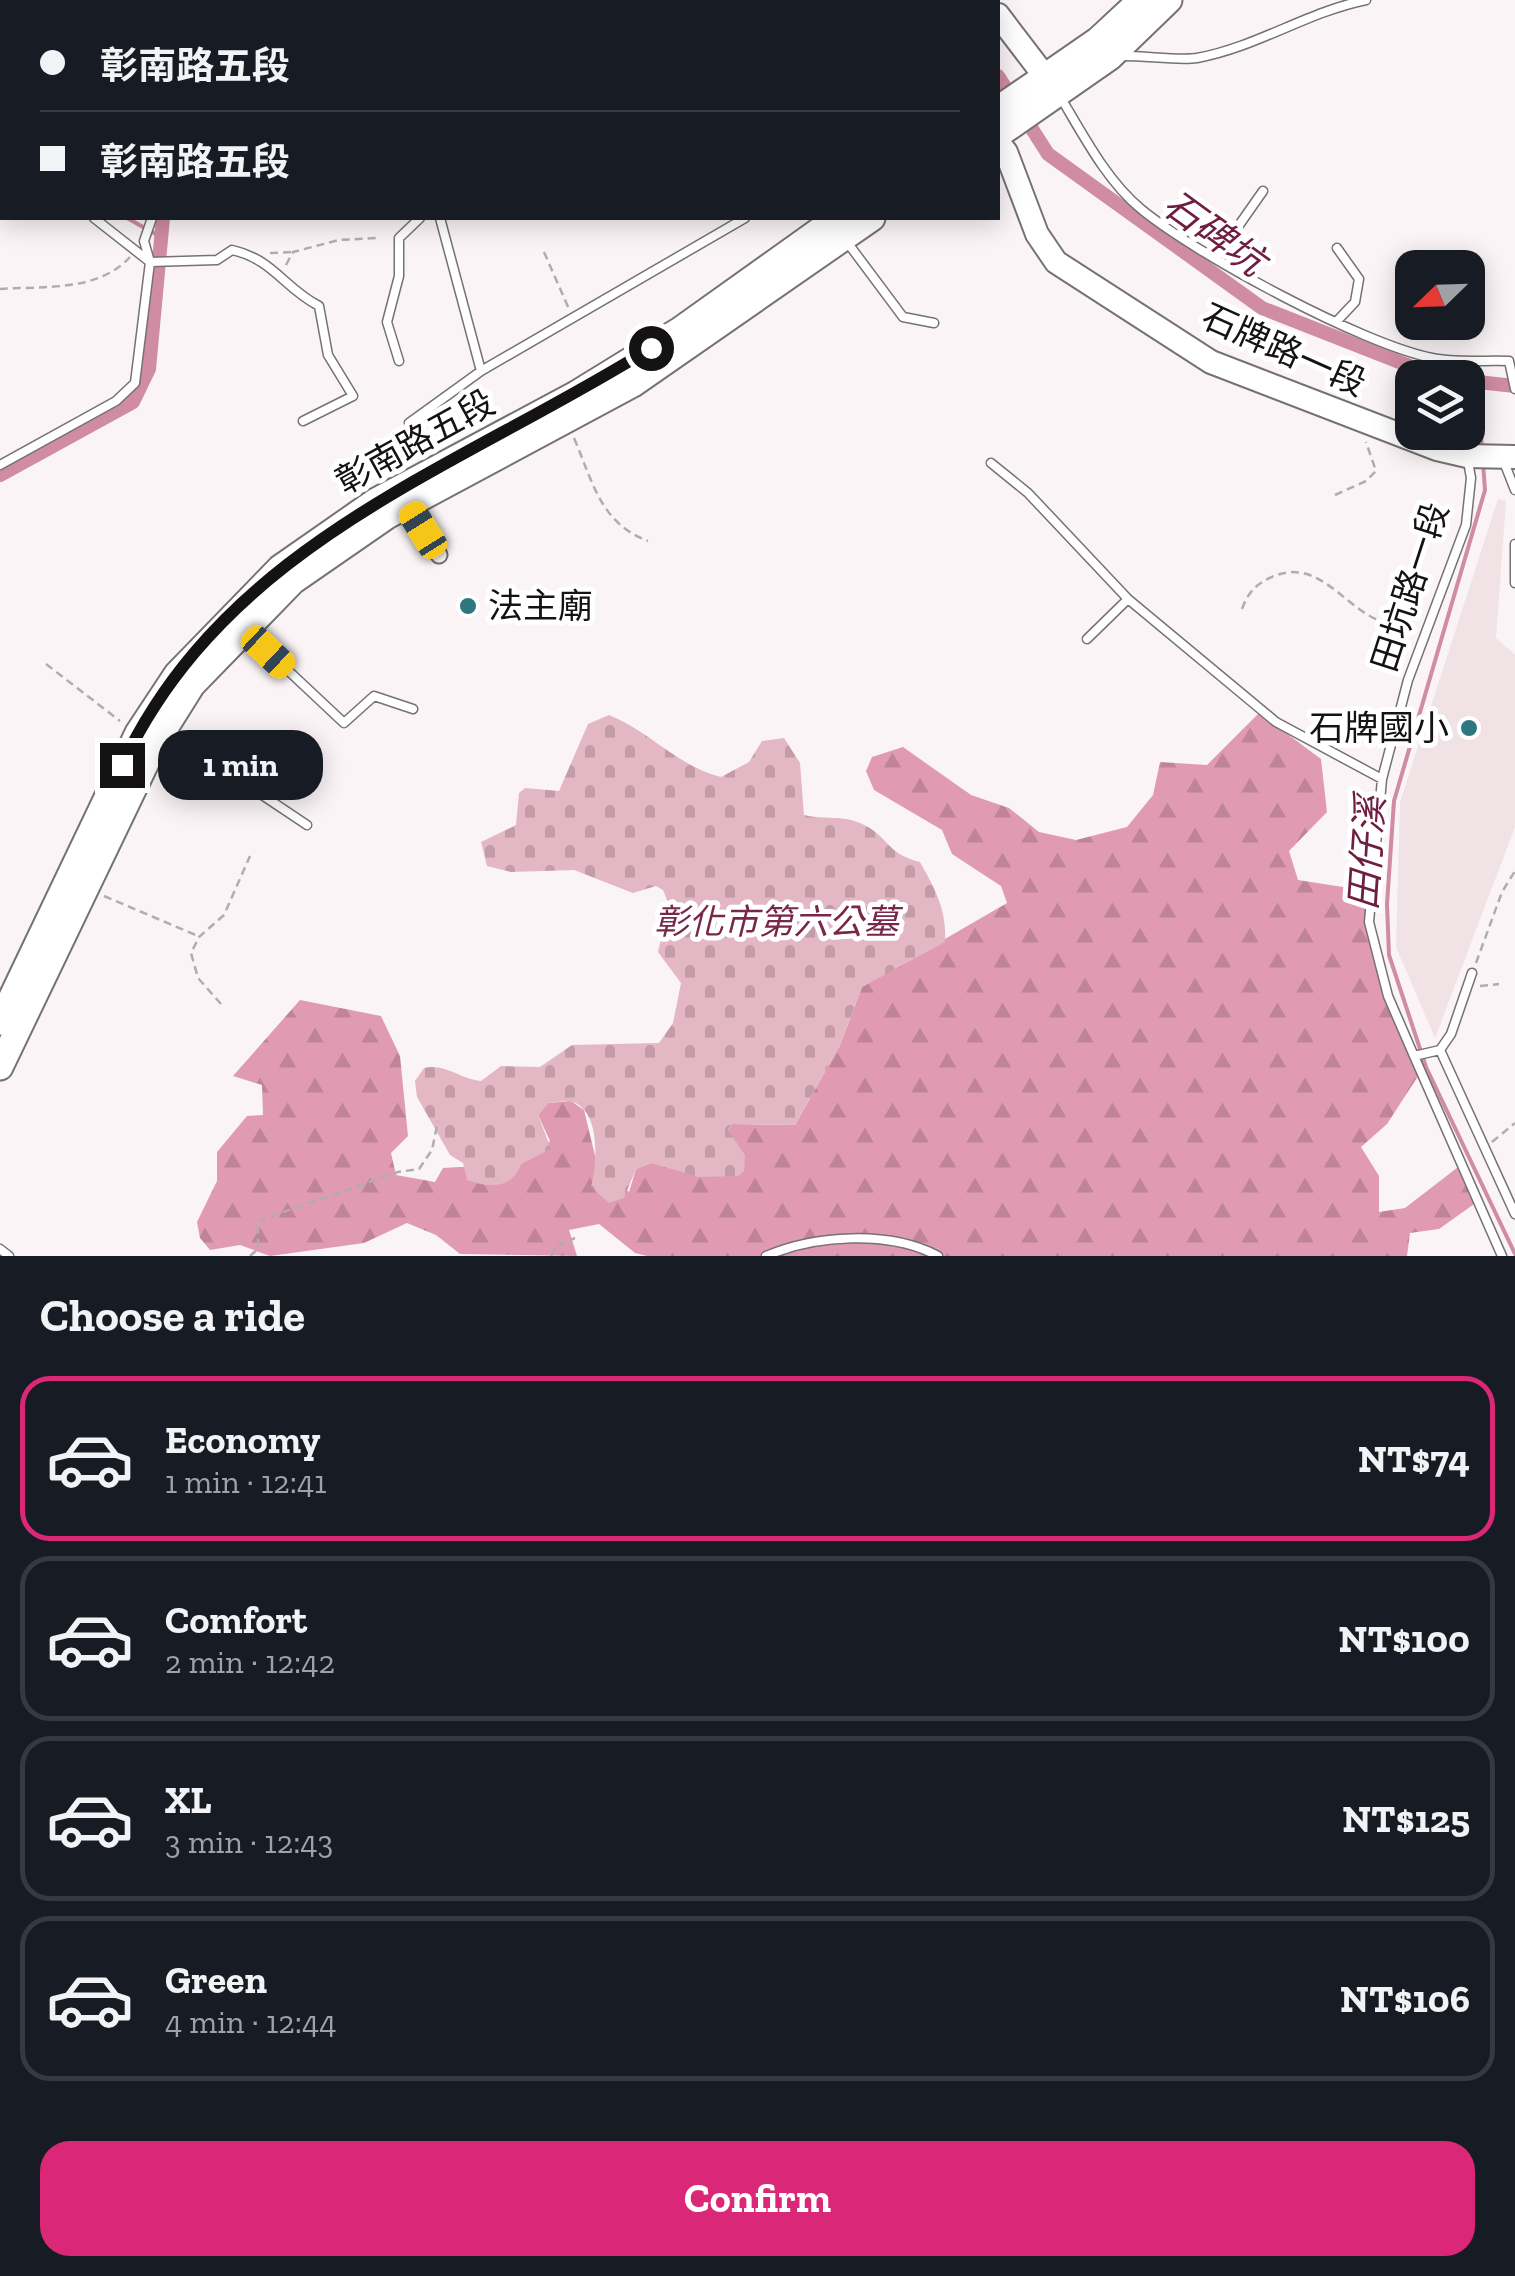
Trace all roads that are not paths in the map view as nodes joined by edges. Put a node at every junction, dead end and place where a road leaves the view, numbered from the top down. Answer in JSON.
{"nodes":[{"id":1,"x":1141,"y":0,"type":"edge"},
{"id":2,"x":1169,"y":0,"type":"edge"},
{"id":3,"x":1366,"y":0,"type":"edge"},
{"id":4,"x":1000,"y":19,"type":"edge"},
{"id":5,"x":1104,"y":48,"type":"junction"},
{"id":6,"x":1052,"y":86,"type":"junction"},
{"id":7,"x":1000,"y":128,"type":"edge"},
{"id":8,"x":1263,"y":192,"type":"dead end"},
{"id":9,"x":97,"y":220,"type":"edge"},
{"id":10,"x":151,"y":220,"type":"edge"},
{"id":11,"x":418,"y":220,"type":"edge"},
{"id":12,"x":441,"y":220,"type":"edge"},
{"id":13,"x":736,"y":220,"type":"edge"},
{"id":14,"x":866,"y":220,"type":"edge"},
{"id":15,"x":841,"y":228,"type":"edge"},
{"id":16,"x":1337,"y":248,"type":"dead end"},
{"id":17,"x":1216,"y":258,"type":"junction"},
{"id":18,"x":153,"y":261,"type":"junction"},
{"id":19,"x":1337,"y":321,"type":"junction"},
{"id":20,"x":934,"y":324,"type":"dead end"},
{"id":21,"x":399,"y":361,"type":"dead end"},
{"id":22,"x":481,"y":371,"type":"junction"},
{"id":23,"x":1515,"y":389,"type":"edge"},
{"id":24,"x":302,"y":421,"type":"dead end"},
{"id":25,"x":410,"y":424,"type":"road end"},
{"id":26,"x":1467,"y":456,"type":"junction"},
{"id":27,"x":1508,"y":457,"type":"edge"},
{"id":28,"x":991,"y":463,"type":"dead end"},
{"id":29,"x":0,"y":464,"type":"edge"},
{"id":30,"x":1515,"y":490,"type":"edge"},
{"id":31,"x":407,"y":493,"type":"junction"},
{"id":32,"x":1515,"y":544,"type":"edge"},
{"id":33,"x":439,"y":555,"type":"dead end"},
{"id":34,"x":1515,"y":584,"type":"edge"},
{"id":35,"x":1128,"y":598,"type":"junction"},
{"id":36,"x":244,"y":630,"type":"junction"},
{"id":37,"x":1087,"y":639,"type":"dead end"},
{"id":38,"x":413,"y":709,"type":"dead end"},
{"id":39,"x":151,"y":731,"type":"junction"},
{"id":40,"x":1382,"y":780,"type":"junction"},
{"id":41,"x":307,"y":825,"type":"dead end"},
{"id":42,"x":1472,"y":974,"type":"road end"},
{"id":43,"x":0,"y":1022,"type":"edge"},
{"id":44,"x":1440,"y":1050,"type":"junction"},
{"id":45,"x":1414,"y":1056,"type":"junction"},
{"id":46,"x":0,"y":1066,"type":"edge"},
{"id":47,"x":1515,"y":1214,"type":"edge"},
{"id":48,"x":0,"y":1249,"type":"edge"},
{"id":49,"x":9,"y":1256,"type":"edge"},
{"id":50,"x":766,"y":1256,"type":"edge"},
{"id":51,"x":938,"y":1256,"type":"edge"},
{"id":52,"x":1502,"y":1256,"type":"edge"}],
"edges":[{"from":1,"to":5,"type":"main road"},
{"from":2,"to":5,"type":"main road"},
{"from":3,"to":5,"type":"lane"},
{"from":4,"to":6,"type":"street"},
{"from":5,"to":6,"type":"main road"},
{"from":6,"to":7,"type":"main road"},
{"from":6,"to":17,"type":"lane"},
{"from":7,"to":26,"type":"street","name":"石牌路一段"},
{"from":8,"to":17,"type":"lane"},
{"from":9,"to":18,"type":"lane"},
{"from":10,"to":18,"type":"lane"},
{"from":11,"to":21,"type":"lane"},
{"from":12,"to":22,"type":"lane"},
{"from":13,"to":22,"type":"lane"},
{"from":14,"to":15,"type":"main road","name":"彰南路五段"},
{"from":15,"to":20,"type":"lane"},
{"from":15,"to":31,"type":"main road","name":"彰南路五段"},
{"from":15,"to":31,"type":"main road","name":"彰南路五段"},
{"from":16,"to":19,"type":"lane"},
{"from":17,"to":19,"type":"lane"},
{"from":18,"to":24,"type":"lane"},
{"from":18,"to":29,"type":"lane"},
{"from":19,"to":23,"type":"lane"},
{"from":22,"to":25,"type":"lane"},
{"from":26,"to":27,"type":"street","name":"石牌路一段"},
{"from":26,"to":40,"type":"lane","name":"田坑路一段"},
{"from":27,"to":30,"type":"lane"},
{"from":28,"to":35,"type":"lane"},
{"from":31,"to":33,"type":"street"},
{"from":31,"to":36,"type":"main road","name":"彰南路五段"},
{"from":31,"to":39,"type":"main road","name":"彰南路五段"},
{"from":32,"to":34,"type":"lane"},
{"from":35,"to":37,"type":"lane"},
{"from":35,"to":40,"type":"lane"},
{"from":36,"to":38,"type":"lane"},
{"from":36,"to":39,"type":"main road","name":"彰南路五段"},
{"from":39,"to":41,"type":"lane"},
{"from":39,"to":43,"type":"main road","name":"彰南路五段"},
{"from":39,"to":46,"type":"main road","name":"彰南路五段"},
{"from":40,"to":45,"type":"lane","name":"田坑路一段"},
{"from":42,"to":44,"type":"lane"},
{"from":44,"to":45,"type":"lane"},
{"from":44,"to":47,"type":"lane"},
{"from":45,"to":52,"type":"lane","name":"田坑路一段"},
{"from":48,"to":49,"type":"lane"},
{"from":50,"to":51,"type":"lane"}]}
